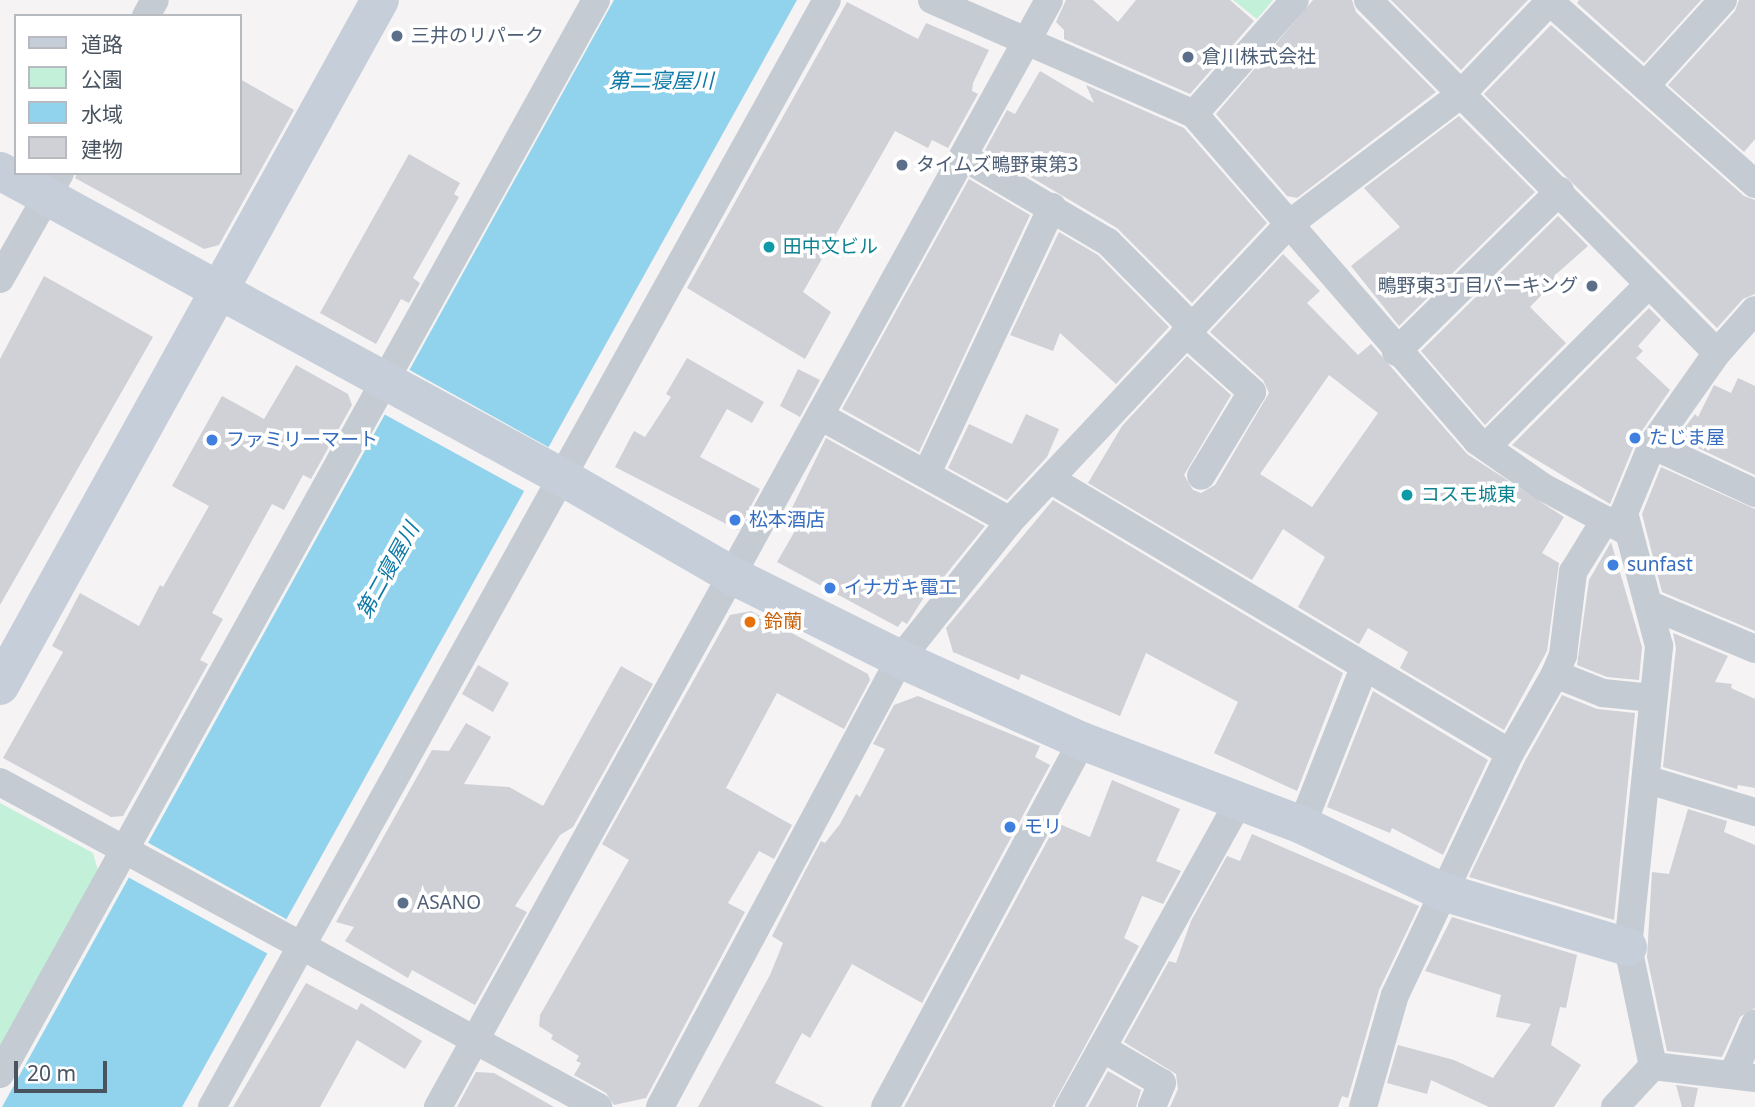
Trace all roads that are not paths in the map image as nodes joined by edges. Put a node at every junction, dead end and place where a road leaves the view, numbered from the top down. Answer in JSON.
{"nodes":[{"id":1,"x":380,"y":0,"type":"edge"},
{"id":2,"x":596,"y":0,"type":"edge"},
{"id":3,"x":827,"y":0,"type":"edge"},
{"id":4,"x":932,"y":0,"type":"edge"},
{"id":5,"x":1049,"y":0,"type":"edge"},
{"id":6,"x":1295,"y":0,"type":"edge"},
{"id":7,"x":1368,"y":0,"type":"edge"},
{"id":8,"x":1723,"y":0,"type":"edge"},
{"id":9,"x":1550,"y":1,"type":"edge"},
{"id":10,"x":1026,"y":43,"type":"junction"},
{"id":11,"x":1645,"y":86,"type":"junction"},
{"id":12,"x":1461,"y":94,"type":"junction"},
{"id":13,"x":1194,"y":114,"type":"junction"},
{"id":14,"x":964,"y":157,"type":"junction"},
{"id":15,"x":1750,"y":169,"type":"edge"},
{"id":16,"x":15,"y":175,"type":"edge"},
{"id":17,"x":53,"y":185,"type":"edge"},
{"id":18,"x":1559,"y":191,"type":"junction"},
{"id":19,"x":1052,"y":206,"type":"junction"},
{"id":20,"x":1288,"y":225,"type":"junction"},
{"id":21,"x":0,"y":279,"type":"edge"},
{"id":22,"x":1648,"y":285,"type":"junction"},
{"id":23,"x":217,"y":291,"type":"junction"},
{"id":24,"x":1755,"y":311,"type":"edge"},
{"id":25,"x":1187,"y":329,"type":"junction"},
{"id":26,"x":1396,"y":352,"type":"junction"},
{"id":27,"x":1717,"y":353,"type":"junction"},
{"id":28,"x":390,"y":385,"type":"junction"},
{"id":29,"x":820,"y":416,"type":"junction"},
{"id":30,"x":1653,"y":445,"type":"junction"},
{"id":31,"x":1487,"y":446,"type":"junction"},
{"id":32,"x":552,"y":471,"type":"junction"},
{"id":33,"x":927,"y":473,"type":"junction"},
{"id":34,"x":1201,"y":476,"type":"dead end"},
{"id":35,"x":1050,"y":479,"type":"junction"},
{"id":36,"x":1755,"y":493,"type":"edge"},
{"id":37,"x":1010,"y":521,"type":"junction"},
{"id":38,"x":1616,"y":526,"type":"junction"},
{"id":39,"x":735,"y":577,"type":"junction"},
{"id":40,"x":1650,"y":605,"type":"junction"},
{"id":41,"x":1755,"y":649,"type":"edge"},
{"id":42,"x":900,"y":659,"type":"junction"},
{"id":43,"x":1364,"y":668,"type":"junction"},
{"id":44,"x":1555,"y":674,"type":"junction"},
{"id":45,"x":0,"y":686,"type":"edge"},
{"id":46,"x":1653,"y":698,"type":"junction"},
{"id":47,"x":1082,"y":741,"type":"junction"},
{"id":48,"x":1510,"y":753,"type":"junction"},
{"id":49,"x":1648,"y":780,"type":"junction"},
{"id":50,"x":0,"y":782,"type":"edge"},
{"id":51,"x":1239,"y":801,"type":"junction"},
{"id":52,"x":1755,"y":812,"type":"edge"},
{"id":53,"x":1302,"y":825,"type":"junction"},
{"id":54,"x":128,"y":853,"type":"junction"},
{"id":55,"x":1443,"y":892,"type":"junction"},
{"id":56,"x":290,"y":940,"type":"junction"},
{"id":57,"x":1628,"y":947,"type":"junction"},
{"id":58,"x":1755,"y":1024,"type":"edge"},
{"id":59,"x":476,"y":1038,"type":"junction"},
{"id":60,"x":1102,"y":1048,"type":"junction"},
{"id":61,"x":1653,"y":1066,"type":"junction"},
{"id":62,"x":0,"y":1074,"type":"edge"},
{"id":63,"x":1744,"y":1076,"type":"edge"},
{"id":64,"x":212,"y":1107,"type":"edge"},
{"id":65,"x":438,"y":1107,"type":"edge"},
{"id":66,"x":598,"y":1107,"type":"edge"},
{"id":67,"x":660,"y":1107,"type":"edge"},
{"id":68,"x":885,"y":1107,"type":"edge"},
{"id":69,"x":1069,"y":1107,"type":"edge"},
{"id":70,"x":1152,"y":1107,"type":"edge"},
{"id":71,"x":1363,"y":1107,"type":"edge"},
{"id":72,"x":1615,"y":1107,"type":"edge"}],
"edges":[{"from":1,"to":23,"type":"street"},
{"from":2,"to":28,"type":"street"},
{"from":3,"to":32,"type":"street"},
{"from":4,"to":10,"type":"street"},
{"from":5,"to":10,"type":"street"},
{"from":6,"to":13,"type":"street"},
{"from":7,"to":12,"type":"street"},
{"from":8,"to":11,"type":"street"},
{"from":9,"to":11,"type":"street"},
{"from":9,"to":12,"type":"street"},
{"from":10,"to":13,"type":"street"},
{"from":10,"to":14,"type":"street"},
{"from":11,"to":15,"type":"street"},
{"from":12,"to":18,"type":"street"},
{"from":12,"to":20,"type":"street"},
{"from":13,"to":20,"type":"street"},
{"from":14,"to":19,"type":"street"},
{"from":14,"to":29,"type":"street"},
{"from":16,"to":17,"type":"street"},
{"from":17,"to":21,"type":"street"},
{"from":17,"to":23,"type":"street"},
{"from":18,"to":22,"type":"street"},
{"from":18,"to":26,"type":"street"},
{"from":19,"to":25,"type":"street"},
{"from":19,"to":33,"type":"street"},
{"from":20,"to":25,"type":"street"},
{"from":20,"to":26,"type":"street"},
{"from":22,"to":27,"type":"street"},
{"from":22,"to":31,"type":"street"},
{"from":23,"to":28,"type":"street"},
{"from":23,"to":45,"type":"street"},
{"from":24,"to":27,"type":"street"},
{"from":25,"to":34,"type":"street"},
{"from":25,"to":35,"type":"street"},
{"from":26,"to":31,"type":"street"},
{"from":27,"to":30,"type":"street"},
{"from":28,"to":32,"type":"street"},
{"from":28,"to":54,"type":"street"},
{"from":29,"to":33,"type":"street"},
{"from":29,"to":39,"type":"street"},
{"from":30,"to":36,"type":"street"},
{"from":30,"to":38,"type":"street"},
{"from":31,"to":38,"type":"street"},
{"from":32,"to":39,"type":"street"},
{"from":32,"to":56,"type":"street"},
{"from":33,"to":37,"type":"street"},
{"from":35,"to":37,"type":"street"},
{"from":35,"to":43,"type":"street"},
{"from":37,"to":42,"type":"street"},
{"from":38,"to":40,"type":"street"},
{"from":38,"to":44,"type":"street"},
{"from":39,"to":42,"type":"street"},
{"from":39,"to":59,"type":"street"},
{"from":40,"to":41,"type":"street"},
{"from":40,"to":46,"type":"street"},
{"from":42,"to":47,"type":"street"},
{"from":42,"to":67,"type":"street"},
{"from":43,"to":48,"type":"street"},
{"from":43,"to":53,"type":"street"},
{"from":44,"to":46,"type":"street"},
{"from":44,"to":48,"type":"street"},
{"from":46,"to":49,"type":"street"},
{"from":47,"to":51,"type":"street"},
{"from":47,"to":68,"type":"street"},
{"from":48,"to":55,"type":"street"},
{"from":49,"to":52,"type":"street"},
{"from":49,"to":57,"type":"street"},
{"from":50,"to":54,"type":"street"},
{"from":51,"to":53,"type":"street"},
{"from":51,"to":60,"type":"street"},
{"from":53,"to":55,"type":"street"},
{"from":54,"to":56,"type":"street"},
{"from":54,"to":62,"type":"street"},
{"from":55,"to":57,"type":"street"},
{"from":55,"to":71,"type":"street"},
{"from":56,"to":59,"type":"street"},
{"from":56,"to":64,"type":"street"},
{"from":57,"to":61,"type":"street"},
{"from":58,"to":63,"type":"street"},
{"from":59,"to":65,"type":"street"},
{"from":59,"to":66,"type":"street"},
{"from":60,"to":69,"type":"street"},
{"from":60,"to":70,"type":"street"},
{"from":61,"to":63,"type":"street"},
{"from":61,"to":72,"type":"street"}]}
